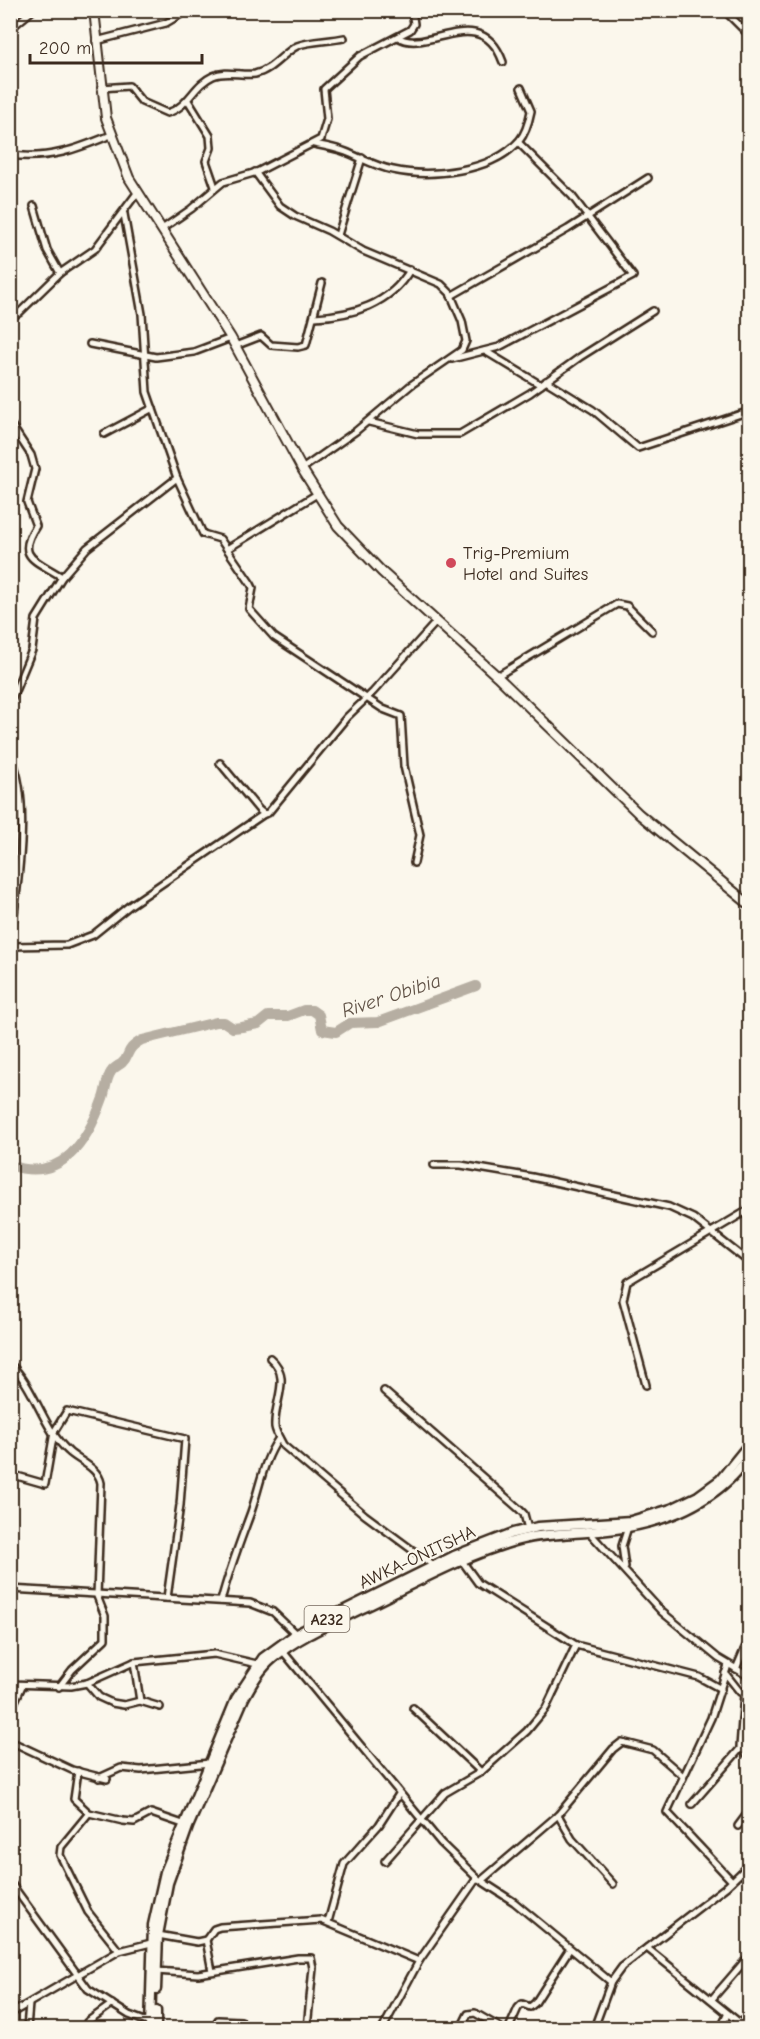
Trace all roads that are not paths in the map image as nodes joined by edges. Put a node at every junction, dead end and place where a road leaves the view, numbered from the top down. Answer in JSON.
{"nodes":[{"id":1,"x":33,"y":10,"type":"edge"},
{"id":2,"x":94,"y":10,"type":"edge"},
{"id":3,"x":188,"y":10,"type":"edge"},
{"id":4,"x":412,"y":10,"type":"edge"},
{"id":5,"x":724,"y":10,"type":"edge"},
{"id":6,"x":10,"y":19,"type":"edge"},
{"id":7,"x":19,"y":21,"type":"junction"},
{"id":8,"x":10,"y":29,"type":"edge"},
{"id":9,"x":750,"y":36,"type":"edge"},
{"id":10,"x":398,"y":37,"type":"junction"},
{"id":11,"x":344,"y":38,"type":"dead end"},
{"id":12,"x":96,"y":41,"type":"junction"},
{"id":13,"x":503,"y":62,"type":"dead end"},
{"id":14,"x":101,"y":88,"type":"junction"},
{"id":15,"x":521,"y":88,"type":"dead end"},
{"id":16,"x":189,"y":102,"type":"junction"},
{"id":17,"x":111,"y":135,"type":"junction"},
{"id":18,"x":518,"y":142,"type":"junction"},
{"id":19,"x":314,"y":144,"type":"junction"},
{"id":20,"x":10,"y":155,"type":"edge"},
{"id":21,"x":362,"y":158,"type":"junction"},
{"id":22,"x":255,"y":172,"type":"junction"},
{"id":23,"x":648,"y":178,"type":"dead end"},
{"id":24,"x":215,"y":187,"type":"junction"},
{"id":25,"x":137,"y":194,"type":"junction"},
{"id":26,"x":33,"y":206,"type":"dead end"},
{"id":27,"x":124,"y":214,"type":"junction"},
{"id":28,"x":588,"y":216,"type":"junction"},
{"id":29,"x":162,"y":229,"type":"junction"},
{"id":30,"x":338,"y":235,"type":"junction"},
{"id":31,"x":410,"y":270,"type":"junction"},
{"id":32,"x":60,"y":273,"type":"junction"},
{"id":33,"x":322,"y":283,"type":"dead end"},
{"id":34,"x":451,"y":296,"type":"junction"},
{"id":35,"x":653,"y":311,"type":"dead end"},
{"id":36,"x":315,"y":317,"type":"junction"},
{"id":37,"x":10,"y":318,"type":"edge"},
{"id":38,"x":231,"y":338,"type":"junction"},
{"id":39,"x":90,"y":344,"type":"dead end"},
{"id":40,"x":235,"y":346,"type":"junction"},
{"id":41,"x":485,"y":351,"type":"junction"},
{"id":42,"x":145,"y":356,"type":"junction"},
{"id":43,"x":449,"y":360,"type":"junction"},
{"id":44,"x":544,"y":383,"type":"junction"},
{"id":45,"x":153,"y":408,"type":"junction"},
{"id":46,"x":750,"y":411,"type":"edge"},
{"id":47,"x":369,"y":422,"type":"junction"},
{"id":48,"x":10,"y":423,"type":"edge"},
{"id":49,"x":104,"y":435,"type":"dead end"},
{"id":50,"x":302,"y":469,"type":"junction"},
{"id":51,"x":177,"y":478,"type":"junction"},
{"id":52,"x":317,"y":494,"type":"junction"},
{"id":53,"x":227,"y":549,"type":"junction"},
{"id":54,"x":62,"y":577,"type":"junction"},
{"id":55,"x":437,"y":621,"type":"junction"},
{"id":56,"x":652,"y":631,"type":"dead end"},
{"id":57,"x":497,"y":676,"type":"junction"},
{"id":58,"x":366,"y":698,"type":"junction"},
{"id":59,"x":10,"y":703,"type":"edge"},
{"id":60,"x":10,"y":755,"type":"edge"},
{"id":61,"x":220,"y":763,"type":"dead end"},
{"id":62,"x":264,"y":813,"type":"junction"},
{"id":63,"x":414,"y":863,"type":"dead end"},
{"id":64,"x":750,"y":906,"type":"edge"},
{"id":65,"x":11,"y":946,"type":"edge"},
{"id":66,"x":10,"y":952,"type":"edge"},
{"id":67,"x":10,"y":1000,"type":"edge"},
{"id":68,"x":10,"y":1044,"type":"edge"},
{"id":69,"x":434,"y":1165,"type":"dead end"},
{"id":70,"x":750,"y":1209,"type":"edge"},
{"id":71,"x":711,"y":1232,"type":"junction"},
{"id":72,"x":750,"y":1263,"type":"edge"},
{"id":73,"x":270,"y":1358,"type":"dead end"},
{"id":74,"x":10,"y":1364,"type":"edge"},
{"id":75,"x":646,"y":1386,"type":"dead end"},
{"id":76,"x":384,"y":1391,"type":"dead end"},
{"id":77,"x":54,"y":1432,"type":"junction"},
{"id":78,"x":279,"y":1438,"type":"junction"},
{"id":79,"x":750,"y":1443,"type":"edge"},
{"id":80,"x":750,"y":1455,"type":"edge"},
{"id":81,"x":10,"y":1474,"type":"edge"},
{"id":82,"x":629,"y":1524,"type":"junction"},
{"id":83,"x":581,"y":1525,"type":"junction"},
{"id":84,"x":528,"y":1529,"type":"junction"},
{"id":85,"x":589,"y":1532,"type":"junction"},
{"id":86,"x":462,"y":1561,"type":"junction"},
{"id":87,"x":434,"y":1566,"type":"junction"},
{"id":88,"x":625,"y":1569,"type":"junction"},
{"id":89,"x":10,"y":1589,"type":"edge"},
{"id":90,"x":97,"y":1596,"type":"junction"},
{"id":91,"x":167,"y":1598,"type":"junction"},
{"id":92,"x":221,"y":1601,"type":"junction"},
{"id":93,"x":296,"y":1634,"type":"junction"},
{"id":94,"x":576,"y":1645,"type":"junction"},
{"id":95,"x":280,"y":1648,"type":"junction"},
{"id":96,"x":745,"y":1648,"type":"dead end"},
{"id":97,"x":134,"y":1662,"type":"junction"},
{"id":98,"x":257,"y":1664,"type":"junction"},
{"id":99,"x":728,"y":1665,"type":"junction"},
{"id":100,"x":735,"y":1670,"type":"junction"},
{"id":101,"x":725,"y":1673,"type":"junction"},
{"id":102,"x":750,"y":1677,"type":"edge"},
{"id":103,"x":87,"y":1683,"type":"junction"},
{"id":104,"x":10,"y":1684,"type":"edge"},
{"id":105,"x":22,"y":1686,"type":"junction"},
{"id":106,"x":59,"y":1686,"type":"junction"},
{"id":107,"x":721,"y":1689,"type":"junction"},
{"id":108,"x":747,"y":1693,"type":"edge"},
{"id":109,"x":140,"y":1701,"type":"junction"},
{"id":110,"x":160,"y":1707,"type":"dead end"},
{"id":111,"x":413,"y":1708,"type":"dead end"},
{"id":112,"x":10,"y":1712,"type":"edge"},
{"id":113,"x":10,"y":1741,"type":"edge"},
{"id":114,"x":740,"y":1749,"type":"junction"},
{"id":115,"x":750,"y":1757,"type":"edge"},
{"id":116,"x":210,"y":1763,"type":"junction"},
{"id":117,"x":78,"y":1771,"type":"junction"},
{"id":118,"x":481,"y":1772,"type":"junction"},
{"id":119,"x":683,"y":1776,"type":"junction"},
{"id":120,"x":99,"y":1778,"type":"junction"},
{"id":121,"x":107,"y":1779,"type":"dead end"},
{"id":122,"x":399,"y":1794,"type":"junction"},
{"id":123,"x":692,"y":1804,"type":"dead end"},
{"id":124,"x":750,"y":1810,"type":"edge"},
{"id":125,"x":89,"y":1813,"type":"junction"},
{"id":126,"x":558,"y":1815,"type":"junction"},
{"id":127,"x":421,"y":1822,"type":"junction"},
{"id":128,"x":183,"y":1824,"type":"junction"},
{"id":129,"x":738,"y":1826,"type":"dead end"},
{"id":130,"x":385,"y":1861,"type":"dead end"},
{"id":131,"x":750,"y":1864,"type":"edge"},
{"id":132,"x":741,"y":1873,"type":"junction"},
{"id":133,"x":479,"y":1879,"type":"junction"},
{"id":134,"x":732,"y":1881,"type":"junction"},
{"id":135,"x":750,"y":1881,"type":"edge"},
{"id":136,"x":10,"y":1882,"type":"edge"},
{"id":137,"x":613,"y":1884,"type":"dead end"},
{"id":138,"x":328,"y":1922,"type":"junction"},
{"id":139,"x":158,"y":1935,"type":"junction"},
{"id":140,"x":206,"y":1940,"type":"junction"},
{"id":141,"x":151,"y":1943,"type":"junction"},
{"id":142,"x":647,"y":1948,"type":"junction"},
{"id":143,"x":568,"y":1950,"type":"junction"},
{"id":144,"x":119,"y":1951,"type":"junction"},
{"id":145,"x":750,"y":1955,"type":"edge"},
{"id":146,"x":419,"y":1961,"type":"junction"},
{"id":147,"x":156,"y":1971,"type":"junction"},
{"id":148,"x":212,"y":1971,"type":"junction"},
{"id":149,"x":80,"y":1975,"type":"junction"},
{"id":150,"x":611,"y":1982,"type":"junction"},
{"id":151,"x":712,"y":1999,"type":"junction"},
{"id":152,"x":29,"y":2004,"type":"junction"},
{"id":153,"x":112,"y":2004,"type":"junction"},
{"id":154,"x":10,"y":2014,"type":"edge"},
{"id":155,"x":727,"y":2015,"type":"junction"},
{"id":156,"x":241,"y":2020,"type":"dead end"},
{"id":157,"x":87,"y":2022,"type":"dead end"},
{"id":158,"x":152,"y":2027,"type":"edge"},
{"id":159,"x":27,"y":2028,"type":"edge"},
{"id":160,"x":216,"y":2028,"type":"edge"},
{"id":161,"x":307,"y":2028,"type":"edge"},
{"id":162,"x":383,"y":2028,"type":"edge"},
{"id":163,"x":462,"y":2028,"type":"edge"},
{"id":164,"x":501,"y":2028,"type":"edge"},
{"id":165,"x":509,"y":2028,"type":"edge"},
{"id":166,"x":594,"y":2028,"type":"edge"},
{"id":167,"x":721,"y":2028,"type":"edge"},
{"id":168,"x":746,"y":2028,"type":"edge"}],
"edges":[{"from":1,"to":7,"type":"street"},
{"from":2,"to":12,"type":"main road"},
{"from":3,"to":12,"type":"street"},
{"from":4,"to":10,"type":"street"},
{"from":5,"to":9,"type":"street"},
{"from":6,"to":7,"type":"street"},
{"from":7,"to":8,"type":"street"},
{"from":10,"to":13,"type":"street"},
{"from":10,"to":19,"type":"street"},
{"from":11,"to":16,"type":"street"},
{"from":12,"to":14,"type":"main road"},
{"from":14,"to":16,"type":"street"},
{"from":14,"to":17,"type":"main road"},
{"from":15,"to":18,"type":"street"},
{"from":16,"to":24,"type":"street"},
{"from":17,"to":20,"type":"street"},
{"from":17,"to":25,"type":"main road"},
{"from":18,"to":21,"type":"street"},
{"from":18,"to":28,"type":"street"},
{"from":19,"to":21,"type":"street"},
{"from":19,"to":22,"type":"street"},
{"from":21,"to":30,"type":"street"},
{"from":22,"to":24,"type":"street"},
{"from":22,"to":30,"type":"street"},
{"from":23,"to":28,"type":"street"},
{"from":24,"to":29,"type":"street"},
{"from":25,"to":27,"type":"street"},
{"from":25,"to":29,"type":"main road"},
{"from":26,"to":32,"type":"street"},
{"from":27,"to":32,"type":"street"},
{"from":27,"to":42,"type":"street"},
{"from":28,"to":34,"type":"street"},
{"from":28,"to":41,"type":"street"},
{"from":29,"to":38,"type":"main road"},
{"from":30,"to":31,"type":"street"},
{"from":31,"to":34,"type":"street"},
{"from":31,"to":36,"type":"street"},
{"from":32,"to":37,"type":"street"},
{"from":33,"to":36,"type":"street"},
{"from":34,"to":43,"type":"street"},
{"from":35,"to":44,"type":"street"},
{"from":36,"to":40,"type":"street"},
{"from":38,"to":40,"type":"main road"},
{"from":38,"to":42,"type":"street"},
{"from":39,"to":42,"type":"street"},
{"from":40,"to":50,"type":"main road"},
{"from":41,"to":43,"type":"street"},
{"from":41,"to":44,"type":"street"},
{"from":42,"to":45,"type":"street"},
{"from":43,"to":47,"type":"street"},
{"from":44,"to":46,"type":"street"},
{"from":44,"to":47,"type":"street"},
{"from":45,"to":49,"type":"street"},
{"from":45,"to":51,"type":"street"},
{"from":47,"to":50,"type":"street"},
{"from":48,"to":54,"type":"street"},
{"from":50,"to":52,"type":"main road"},
{"from":51,"to":53,"type":"street"},
{"from":51,"to":54,"type":"street"},
{"from":52,"to":53,"type":"street"},
{"from":52,"to":55,"type":"main road"},
{"from":53,"to":58,"type":"street"},
{"from":54,"to":59,"type":"street"},
{"from":55,"to":57,"type":"main road"},
{"from":55,"to":58,"type":"street"},
{"from":56,"to":57,"type":"street"},
{"from":57,"to":64,"type":"main road"},
{"from":58,"to":62,"type":"street"},
{"from":58,"to":63,"type":"street"},
{"from":60,"to":65,"type":"street"},
{"from":61,"to":62,"type":"street"},
{"from":62,"to":65,"type":"street"},
{"from":65,"to":66,"type":"street"},
{"from":67,"to":68,"type":"street"},
{"from":69,"to":71,"type":"street"},
{"from":70,"to":71,"type":"street"},
{"from":71,"to":72,"type":"street"},
{"from":71,"to":75,"type":"street"},
{"from":73,"to":78,"type":"street"},
{"from":74,"to":77,"type":"street"},
{"from":76,"to":84,"type":"street"},
{"from":77,"to":81,"type":"street"},
{"from":77,"to":90,"type":"street"},
{"from":77,"to":91,"type":"street"},
{"from":78,"to":87,"type":"street"},
{"from":78,"to":92,"type":"street"},
{"from":79,"to":82,"type":"main road","name":"AWKA-ONITSHA","number":"A232"},
{"from":80,"to":82,"type":"main road","name":"AWKA-ONITSHA","number":"A232"},
{"from":82,"to":83,"type":"main road","name":"AWKA-ONITSHA","number":"A232"},
{"from":82,"to":85,"type":"main road","name":"AWKA-ONITSHA","number":"A232"},
{"from":82,"to":88,"type":"street"},
{"from":83,"to":84,"type":"main road","name":"AWKA-ONITSHA","number":"A232"},
{"from":83,"to":85,"type":"street"},
{"from":84,"to":87,"type":"main road","name":"AWKA-ONITSHA","number":"A232"},
{"from":85,"to":86,"type":"main road","name":"AWKA-ONITSHA","number":"A232"},
{"from":85,"to":88,"type":"street"},
{"from":86,"to":94,"type":"street"},
{"from":86,"to":95,"type":"main road","name":"AWKA-ONITSHA","number":"A232"},
{"from":87,"to":93,"type":"main road","name":"AWKA-ONITSHA","number":"A232"},
{"from":88,"to":99,"type":"street"},
{"from":89,"to":90,"type":"street"},
{"from":90,"to":91,"type":"street"},
{"from":90,"to":106,"type":"street"},
{"from":91,"to":92,"type":"street"},
{"from":92,"to":93,"type":"street"},
{"from":93,"to":95,"type":"main road","name":"AWKA-ONITSHA","number":"A232"},
{"from":94,"to":107,"type":"street"},
{"from":94,"to":118,"type":"street"},
{"from":95,"to":98,"type":"main road","name":"AWKA-ONITSHA","number":"A232"},
{"from":95,"to":122,"type":"street"},
{"from":95,"to":139,"type":"main road","name":"AWKA-ONITSHA","number":"A232"},
{"from":96,"to":100,"type":"street"},
{"from":97,"to":98,"type":"street"},
{"from":97,"to":103,"type":"street"},
{"from":97,"to":109,"type":"street"},
{"from":98,"to":116,"type":"main road","name":"AWKA-ONITSHA","number":"A232"},
{"from":99,"to":100,"type":"street"},
{"from":99,"to":101,"type":"street"},
{"from":100,"to":102,"type":"street"},
{"from":101,"to":107,"type":"street"},
{"from":101,"to":108,"type":"street"},
{"from":103,"to":106,"type":"street"},
{"from":103,"to":109,"type":"street"},
{"from":104,"to":105,"type":"street"},
{"from":105,"to":106,"type":"street"},
{"from":105,"to":112,"type":"street"},
{"from":107,"to":119,"type":"street"},
{"from":108,"to":114,"type":"street"},
{"from":109,"to":110,"type":"street"},
{"from":111,"to":118,"type":"street"},
{"from":113,"to":117,"type":"street"},
{"from":114,"to":115,"type":"street"},
{"from":114,"to":123,"type":"street"},
{"from":116,"to":120,"type":"street"},
{"from":116,"to":128,"type":"main road","name":"AWKA-ONITSHA","number":"A232"},
{"from":117,"to":120,"type":"street"},
{"from":117,"to":125,"type":"street"},
{"from":118,"to":127,"type":"street"},
{"from":119,"to":126,"type":"street"},
{"from":119,"to":134,"type":"street"},
{"from":120,"to":121,"type":"street"},
{"from":122,"to":127,"type":"street"},
{"from":122,"to":138,"type":"street"},
{"from":124,"to":129,"type":"street"},
{"from":125,"to":128,"type":"street"},
{"from":125,"to":144,"type":"street"},
{"from":126,"to":133,"type":"street"},
{"from":126,"to":137,"type":"street"},
{"from":127,"to":130,"type":"street"},
{"from":127,"to":133,"type":"street"},
{"from":128,"to":141,"type":"main road","name":"AWKA-ONITSHA","number":"A232"},
{"from":131,"to":132,"type":"street"},
{"from":132,"to":134,"type":"street"},
{"from":132,"to":135,"type":"street"},
{"from":133,"to":143,"type":"street"},
{"from":133,"to":146,"type":"street"},
{"from":134,"to":142,"type":"street"},
{"from":136,"to":149,"type":"street"},
{"from":138,"to":140,"type":"street"},
{"from":138,"to":146,"type":"street"},
{"from":139,"to":140,"type":"street"},
{"from":139,"to":147,"type":"main road","name":"AWKA-ONITSHA","number":"A232"},
{"from":140,"to":148,"type":"street"},
{"from":141,"to":144,"type":"street"},
{"from":141,"to":158,"type":"main road","name":"AWKA-ONITSHA","number":"A232"},
{"from":142,"to":150,"type":"street"},
{"from":142,"to":151,"type":"street"},
{"from":143,"to":150,"type":"street"},
{"from":143,"to":165,"type":"street"},
{"from":144,"to":149,"type":"street"},
{"from":145,"to":151,"type":"street"},
{"from":146,"to":162,"type":"street"},
{"from":147,"to":148,"type":"street"},
{"from":147,"to":158,"type":"main road","name":"AWKA-ONITSHA","number":"A232"},
{"from":148,"to":161,"type":"street"},
{"from":149,"to":152,"type":"street"},
{"from":149,"to":153,"type":"street"},
{"from":150,"to":166,"type":"street"},
{"from":151,"to":155,"type":"street"},
{"from":152,"to":154,"type":"street"},
{"from":152,"to":159,"type":"street"},
{"from":153,"to":157,"type":"street"},
{"from":153,"to":158,"type":"street"},
{"from":155,"to":167,"type":"street"},
{"from":155,"to":168,"type":"street"},
{"from":156,"to":160,"type":"street"},
{"from":163,"to":164,"type":"street"}]}
